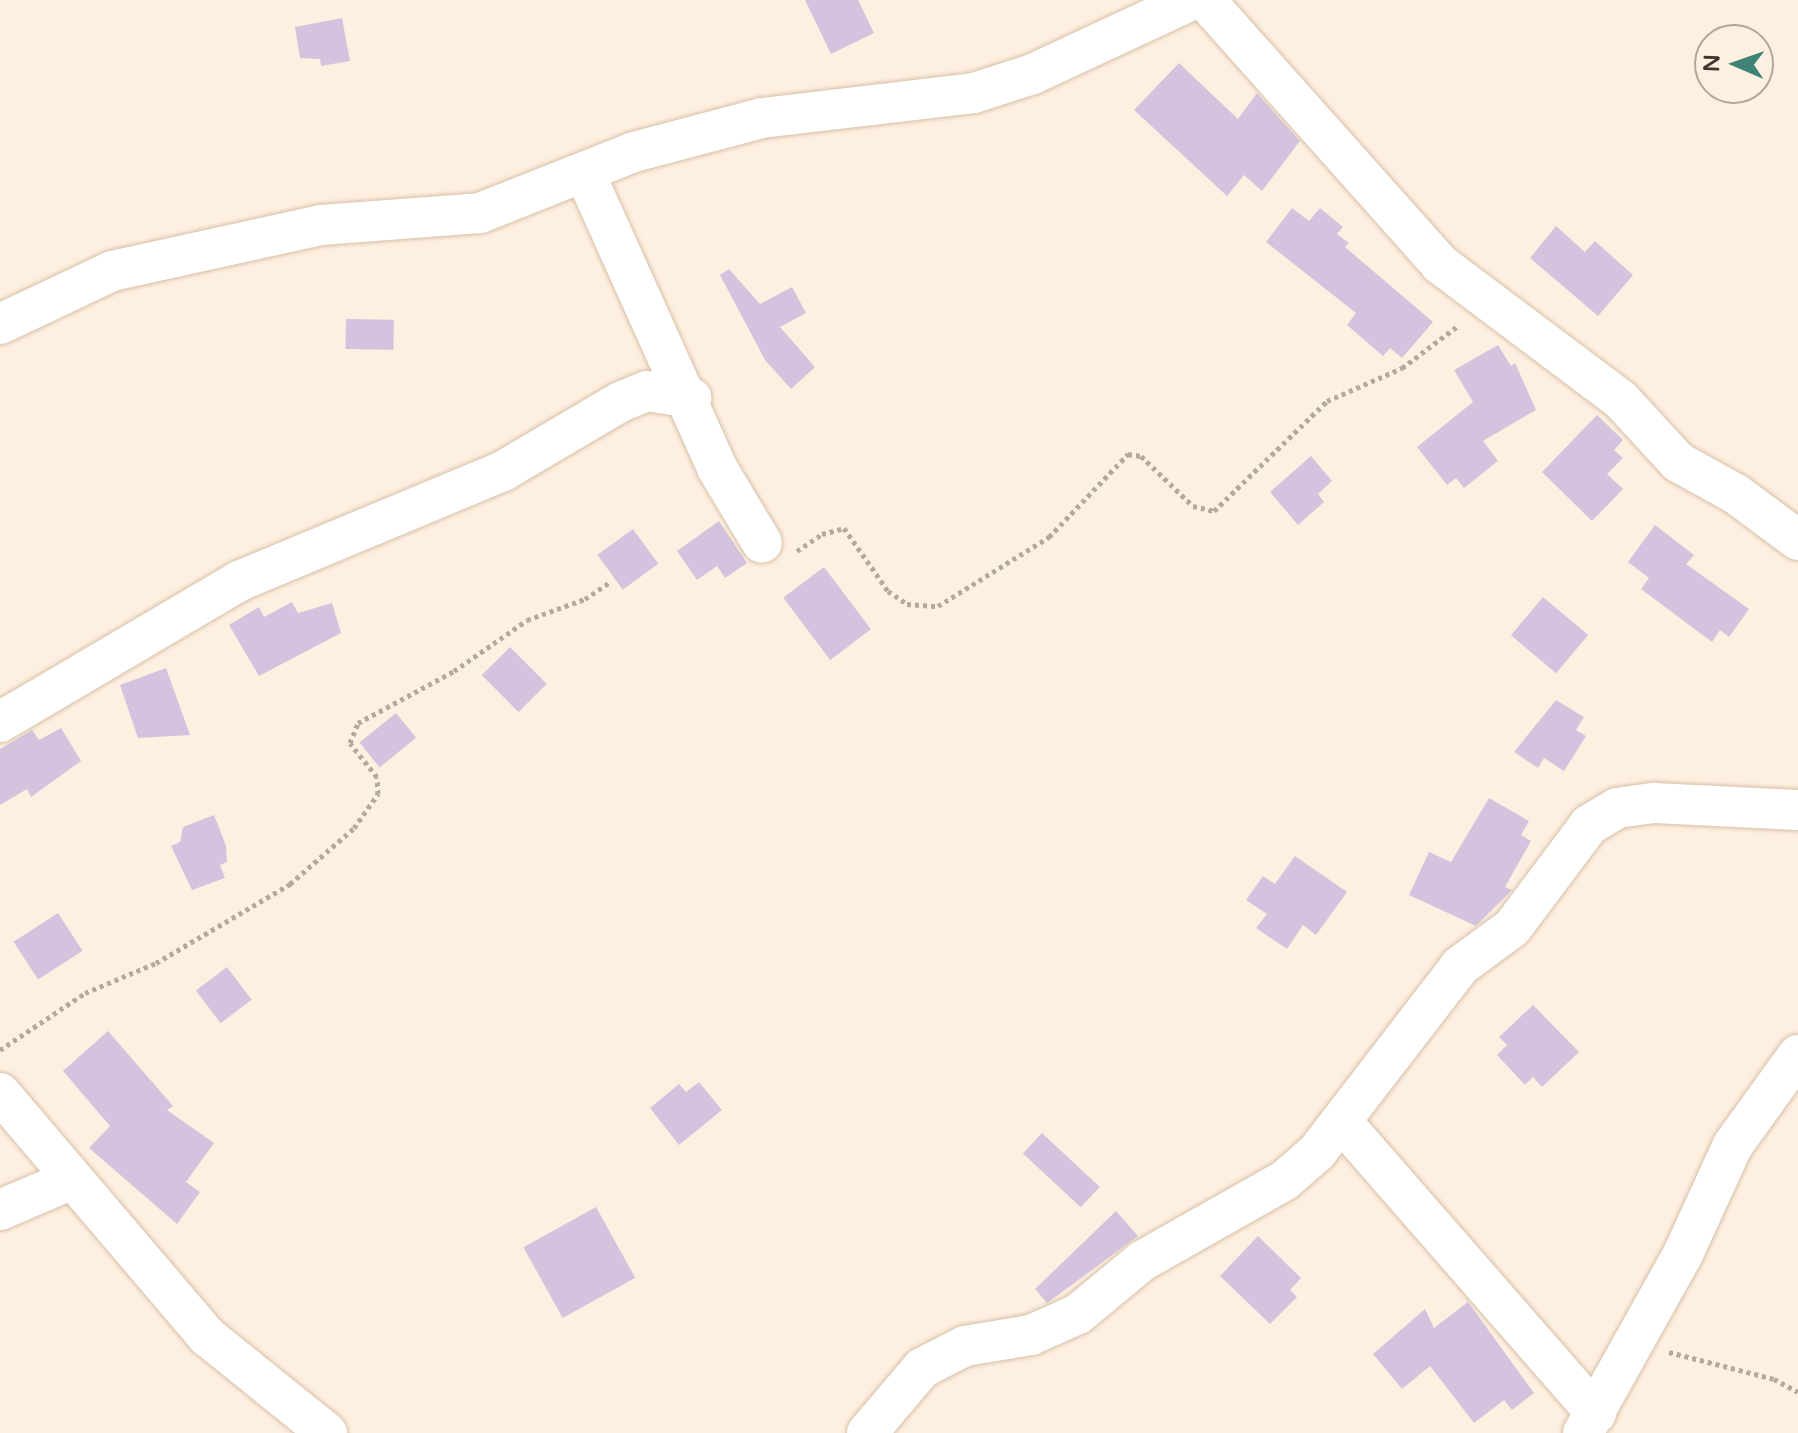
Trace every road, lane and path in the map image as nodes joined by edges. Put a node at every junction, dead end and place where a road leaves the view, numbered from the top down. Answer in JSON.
{"nodes":[{"id":1,"x":1192,"y":0,"type":"edge"},
{"id":2,"x":1205,"y":0,"type":"edge"},
{"id":3,"x":586,"y":176,"type":"junction"},
{"id":4,"x":1488,"y":302,"type":"junction"},
{"id":5,"x":0,"y":324,"type":"edge"},
{"id":6,"x":691,"y":398,"type":"junction"},
{"id":7,"x":1798,"y":540,"type":"edge"},
{"id":8,"x":762,"y":543,"type":"joint"},
{"id":9,"x":609,"y":583,"type":"dead end"},
{"id":10,"x":0,"y":722,"type":"edge"},
{"id":11,"x":1798,"y":810,"type":"edge"},
{"id":12,"x":0,"y":1050,"type":"edge"},
{"id":13,"x":1798,"y":1055,"type":"edge"},
{"id":14,"x":0,"y":1093,"type":"edge"},
{"id":15,"x":1341,"y":1121,"type":"junction"},
{"id":16,"x":70,"y":1180,"type":"junction"},
{"id":17,"x":0,"y":1210,"type":"edge"},
{"id":18,"x":1633,"y":1345,"type":"junction"},
{"id":19,"x":1798,"y":1392,"type":"edge"},
{"id":20,"x":1590,"y":1423,"type":"edge"},
{"id":21,"x":327,"y":1433,"type":"edge"},
{"id":22,"x":867,"y":1433,"type":"edge"}],
"edges":[{"from":1,"to":3,"type":"street"},
{"from":2,"to":4,"type":"street"},
{"from":3,"to":5,"type":"street"},
{"from":3,"to":6,"type":"street"},
{"from":4,"to":7,"type":"street"},
{"from":4,"to":8,"type":"path"},
{"from":6,"to":8,"type":"street"},
{"from":6,"to":10,"type":"street"},
{"from":9,"to":12,"type":"path"},
{"from":11,"to":15,"type":"street"},
{"from":13,"to":18,"type":"street"},
{"from":14,"to":16,"type":"street"},
{"from":15,"to":20,"type":"street"},
{"from":15,"to":22,"type":"street"},
{"from":16,"to":17,"type":"street"},
{"from":16,"to":21,"type":"street"},
{"from":18,"to":19,"type":"path"},
{"from":18,"to":20,"type":"street"}]}
